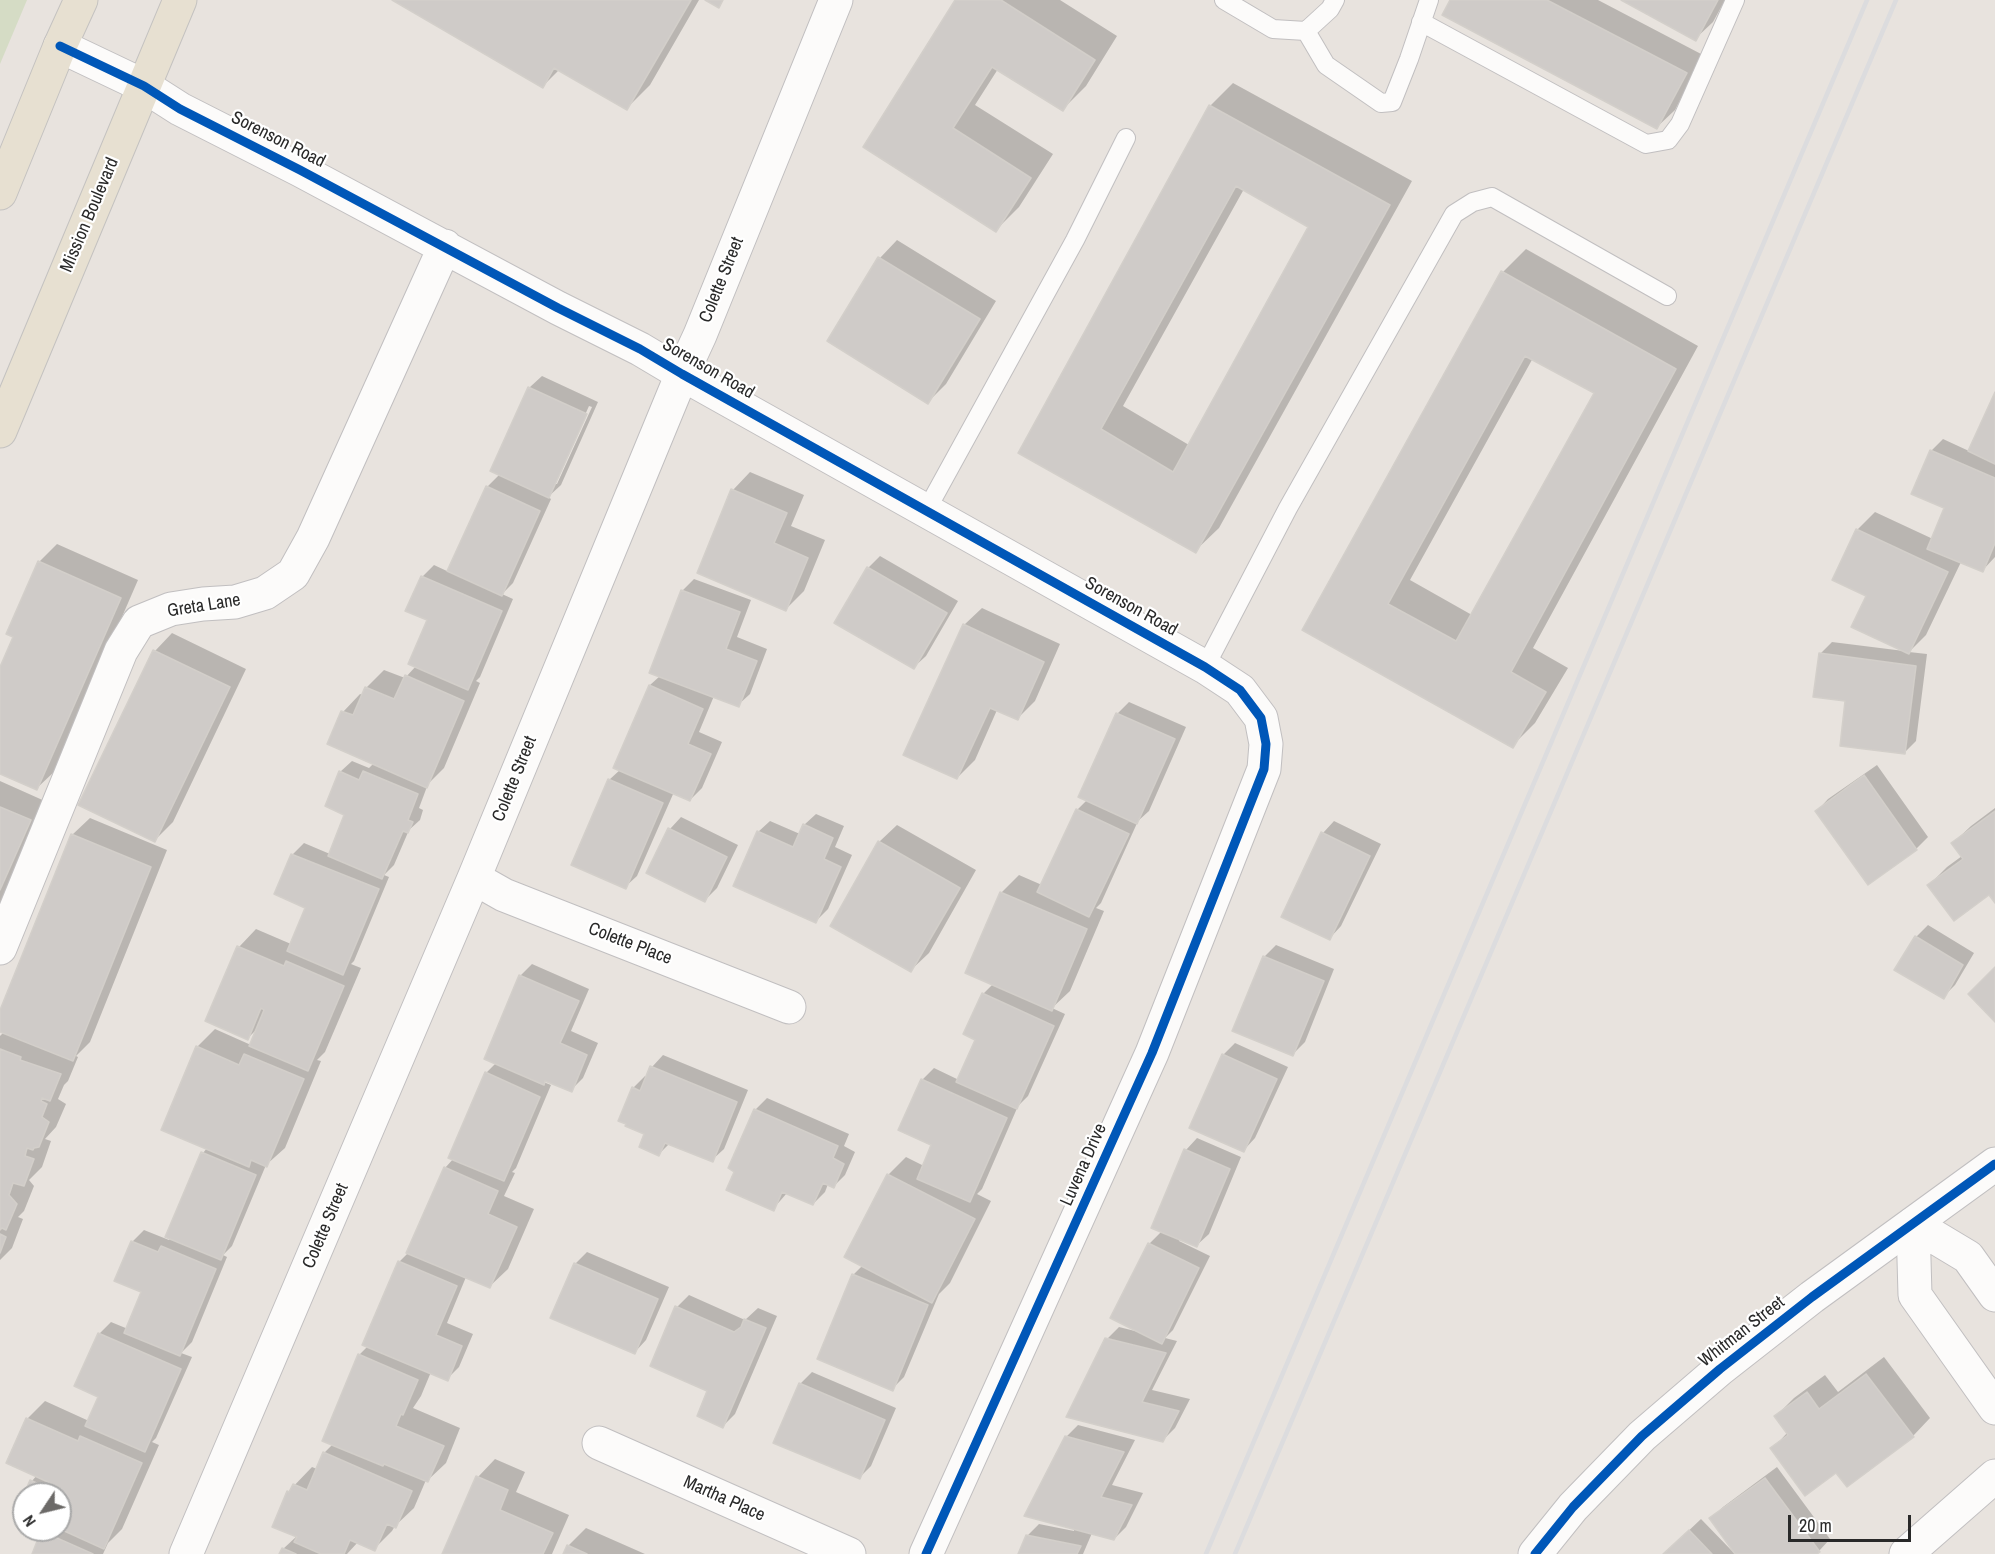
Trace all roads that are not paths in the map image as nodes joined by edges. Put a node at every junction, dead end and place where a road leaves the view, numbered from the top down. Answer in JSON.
{"nodes":[{"id":1,"x":81,"y":0,"type":"edge"},
{"id":2,"x":180,"y":0,"type":"edge"},
{"id":3,"x":836,"y":0,"type":"edge"},
{"id":4,"x":1224,"y":0,"type":"edge"},
{"id":5,"x":1335,"y":0,"type":"edge"},
{"id":6,"x":1429,"y":0,"type":"edge"},
{"id":7,"x":1735,"y":0,"type":"edge"},
{"id":8,"x":1421,"y":22,"type":"junction"},
{"id":9,"x":1306,"y":31,"type":"junction"},
{"id":10,"x":60,"y":46,"type":"junction"},
{"id":11,"x":144,"y":86,"type":"junction"},
{"id":12,"x":1126,"y":138,"type":"dead end"},
{"id":13,"x":0,"y":193,"type":"edge"},
{"id":14,"x":445,"y":246,"type":"junction"},
{"id":15,"x":1667,"y":296,"type":"dead end"},
{"id":16,"x":682,"y":374,"type":"junction"},
{"id":17,"x":0,"y":430,"type":"edge"},
{"id":18,"x":926,"y":510,"type":"junction"},
{"id":19,"x":1205,"y":667,"type":"junction"},
{"id":20,"x":1259,"y":784,"type":"joint"},
{"id":21,"x":474,"y":878,"type":"junction"},
{"id":22,"x":0,"y":948,"type":"edge"},
{"id":23,"x":789,"y":1007,"type":"dead end"},
{"id":24,"x":1995,"y":1164,"type":"edge"},
{"id":25,"x":1913,"y":1224,"type":"junction"},
{"id":26,"x":1995,"y":1295,"type":"edge"},
{"id":27,"x":1995,"y":1408,"type":"edge"},
{"id":28,"x":599,"y":1443,"type":"dead end"},
{"id":29,"x":1995,"y":1476,"type":"edge"},
{"id":30,"x":186,"y":1554,"type":"edge"},
{"id":31,"x":849,"y":1554,"type":"edge"},
{"id":32,"x":926,"y":1554,"type":"edge"},
{"id":33,"x":1535,"y":1554,"type":"edge"},
{"id":34,"x":1906,"y":1554,"type":"edge"}],
"edges":[{"from":1,"to":10,"type":"main road"},
{"from":2,"to":11,"type":"main road","name":"Mission Boulevard"},
{"from":3,"to":16,"type":"street","name":"Colette Street"},
{"from":4,"to":9,"type":"lane"},
{"from":5,"to":9,"type":"lane"},
{"from":6,"to":8,"type":"lane"},
{"from":7,"to":8,"type":"lane"},
{"from":8,"to":9,"type":"lane"},
{"from":10,"to":11,"type":"street","name":"Sorenson Road"},
{"from":10,"to":13,"type":"main road"},
{"from":11,"to":14,"type":"street","name":"Sorenson Road"},
{"from":11,"to":17,"type":"main road","name":"Mission Boulevard"},
{"from":12,"to":18,"type":"lane"},
{"from":14,"to":16,"type":"street","name":"Sorenson Road"},
{"from":14,"to":22,"type":"street","name":"Greta Lane"},
{"from":15,"to":19,"type":"lane"},
{"from":16,"to":18,"type":"street","name":"Sorenson Road"},
{"from":16,"to":21,"type":"street","name":"Colette Street"},
{"from":18,"to":19,"type":"street","name":"Sorenson Road"},
{"from":19,"to":20,"type":"street","name":"Sorenson Road"},
{"from":20,"to":32,"type":"street","name":"Luvena Drive"},
{"from":21,"to":23,"type":"street","name":"Colette Place"},
{"from":21,"to":30,"type":"street","name":"Colette Street"},
{"from":24,"to":25,"type":"street","name":"Whitman Street"},
{"from":25,"to":26,"type":"street"},
{"from":25,"to":27,"type":"street"},
{"from":25,"to":33,"type":"street","name":"Whitman Street"},
{"from":28,"to":31,"type":"street","name":"Martha Place"},
{"from":29,"to":34,"type":"street"}]}
